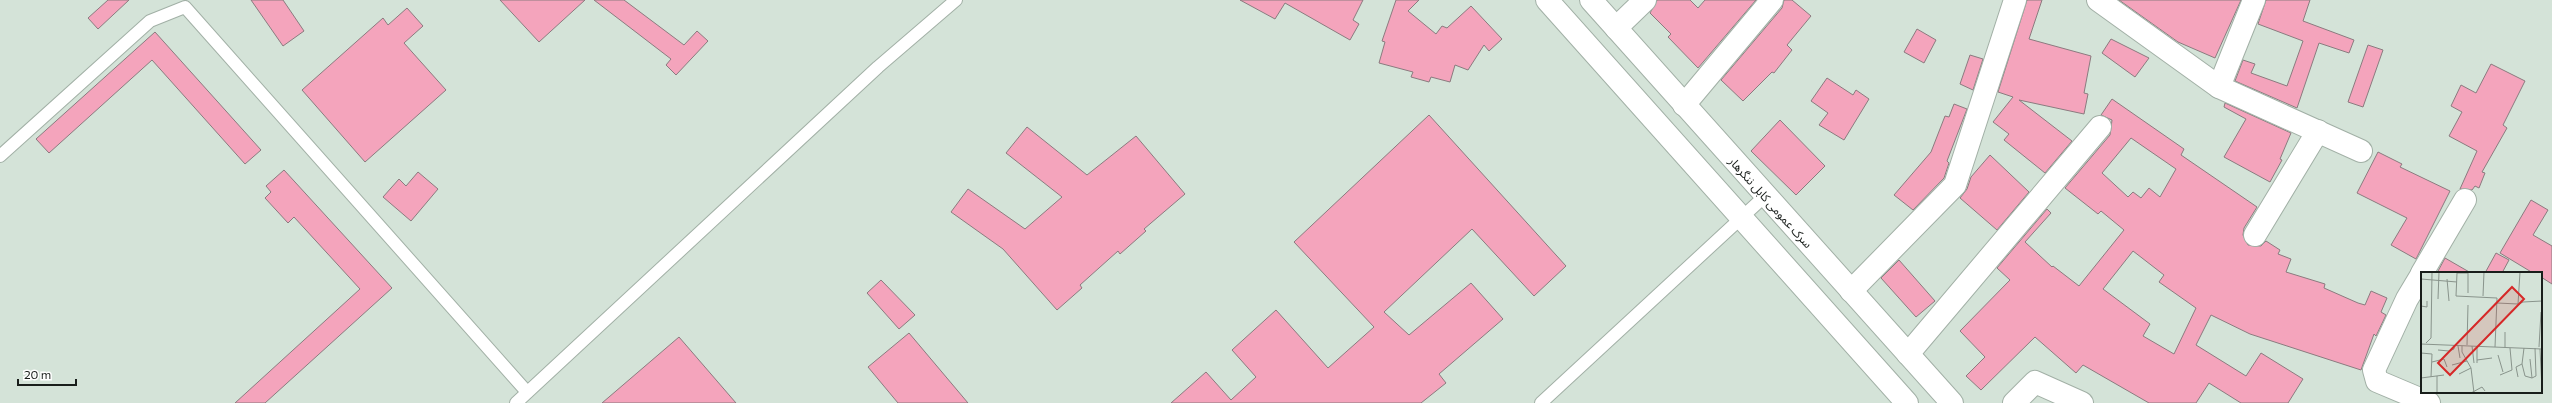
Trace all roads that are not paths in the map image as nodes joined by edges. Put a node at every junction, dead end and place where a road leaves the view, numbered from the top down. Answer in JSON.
{"nodes":[{"id":1,"x":956,"y":0,"type":"edge"},
{"id":2,"x":1547,"y":0,"type":"edge"},
{"id":3,"x":1591,"y":0,"type":"edge"},
{"id":4,"x":1645,"y":0,"type":"edge"},
{"id":5,"x":1772,"y":0,"type":"edge"},
{"id":6,"x":2016,"y":0,"type":"edge"},
{"id":7,"x":2098,"y":0,"type":"edge"},
{"id":8,"x":2254,"y":0,"type":"edge"},
{"id":9,"x":180,"y":3,"type":"edge"},
{"id":10,"x":1616,"y":28,"type":"junction"},
{"id":11,"x":2220,"y":87,"type":"junction"},
{"id":12,"x":1684,"y":105,"type":"junction"},
{"id":13,"x":2100,"y":127,"type":"dead end"},
{"id":14,"x":2318,"y":131,"type":"junction"},
{"id":15,"x":2361,"y":151,"type":"dead end"},
{"id":16,"x":0,"y":156,"type":"edge"},
{"id":17,"x":1766,"y":196,"type":"junction"},
{"id":18,"x":2465,"y":200,"type":"dead end"},
{"id":19,"x":1741,"y":218,"type":"junction"},
{"id":20,"x":2255,"y":235,"type":"dead end"},
{"id":21,"x":2423,"y":272,"type":"edge"},
{"id":22,"x":2421,"y":275,"type":"edge"},
{"id":23,"x":1851,"y":290,"type":"junction"},
{"id":24,"x":1908,"y":354,"type":"junction"},
{"id":25,"x":527,"y":392,"type":"junction"},
{"id":26,"x":516,"y":403,"type":"edge"},
{"id":27,"x":1541,"y":403,"type":"edge"},
{"id":28,"x":1907,"y":403,"type":"edge"},
{"id":29,"x":1952,"y":403,"type":"edge"},
{"id":30,"x":2014,"y":403,"type":"edge"},
{"id":31,"x":2082,"y":403,"type":"edge"},
{"id":32,"x":2429,"y":403,"type":"edge"}],
"edges":[{"from":1,"to":25,"type":"lane"},
{"from":2,"to":19,"type":"main road"},
{"from":3,"to":10,"type":"main road","name":"سرک عمومی کابل ننگرهار"},
{"from":4,"to":10,"type":"main road"},
{"from":5,"to":12,"type":"main road"},
{"from":6,"to":23,"type":"main road"},
{"from":7,"to":11,"type":"main road"},
{"from":8,"to":11,"type":"main road"},
{"from":9,"to":16,"type":"lane"},
{"from":9,"to":25,"type":"lane"},
{"from":10,"to":12,"type":"main road","name":"سرک عمومی کابل ننگرهار"},
{"from":11,"to":14,"type":"main road"},
{"from":12,"to":17,"type":"main road","name":"سرک عمومی کابل ننگرهار"},
{"from":13,"to":24,"type":"main road"},
{"from":14,"to":15,"type":"main road"},
{"from":14,"to":20,"type":"main road"},
{"from":17,"to":19,"type":"lane"},
{"from":17,"to":23,"type":"main road","name":"سرک عمومی کابل ننگرهار"},
{"from":18,"to":21,"type":"main road"},
{"from":19,"to":27,"type":"lane"},
{"from":19,"to":28,"type":"main road"},
{"from":22,"to":32,"type":"main road"},
{"from":23,"to":24,"type":"main road","name":"سرک عمومی کابل ننگرهار"},
{"from":24,"to":29,"type":"main road","name":"سرک عمومی کابل ننگرهار"},
{"from":25,"to":26,"type":"lane"},
{"from":30,"to":31,"type":"main road"}]}
